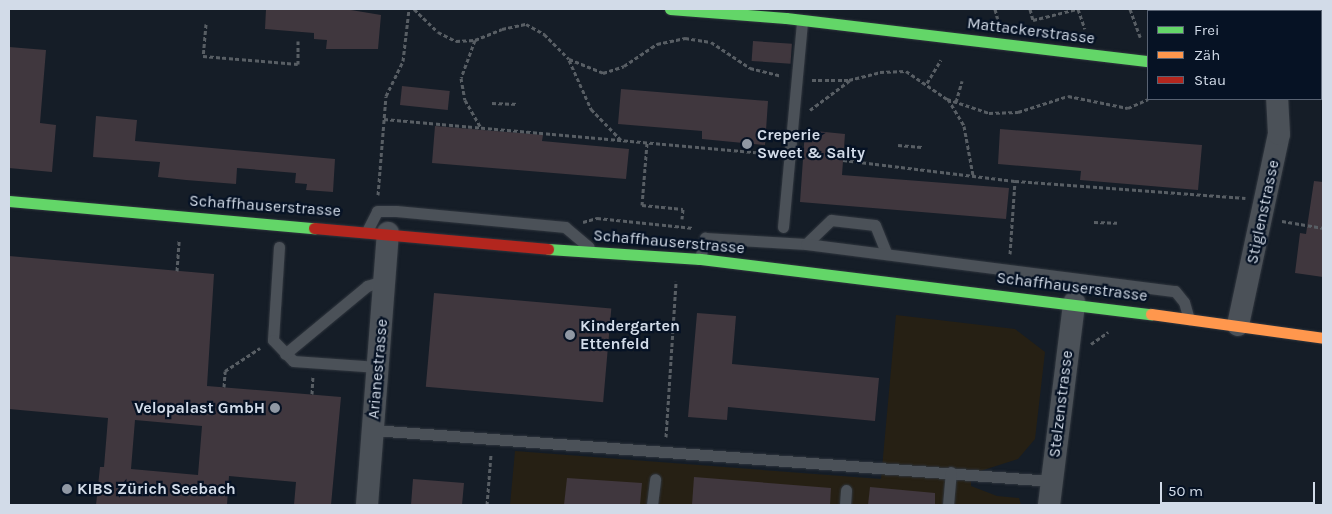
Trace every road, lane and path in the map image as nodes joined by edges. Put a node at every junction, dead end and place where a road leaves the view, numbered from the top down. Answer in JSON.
{"nodes":[{"id":1,"x":409,"y":9,"type":"edge"},
{"id":2,"x":414,"y":9,"type":"edge"},
{"id":3,"x":670,"y":9,"type":"edge"},
{"id":4,"x":1077,"y":9,"type":"edge"},
{"id":5,"x":1130,"y":9,"type":"edge"},
{"id":6,"x":1033,"y":20,"type":"dead end"},
{"id":7,"x":802,"y":21,"type":"junction"},
{"id":8,"x":206,"y":24,"type":"dead end"},
{"id":9,"x":1086,"y":32,"type":"dead end"},
{"id":10,"x":476,"y":40,"type":"junction"},
{"id":11,"x":1141,"y":40,"type":"dead end"},
{"id":12,"x":298,"y":41,"type":"dead end"},
{"id":13,"x":942,"y":57,"type":"dead end"},
{"id":14,"x":569,"y":59,"type":"junction"},
{"id":15,"x":1147,"y":61,"type":"edge"},
{"id":16,"x":797,"y":79,"type":"junction"},
{"id":17,"x":849,"y":80,"type":"junction"},
{"id":18,"x":962,"y":81,"type":"dead end"},
{"id":19,"x":928,"y":83,"type":"junction"},
{"id":20,"x":948,"y":98,"type":"junction"},
{"id":21,"x":1147,"y":99,"type":"edge"},
{"id":22,"x":1277,"y":100,"type":"edge"},
{"id":23,"x":956,"y":102,"type":"junction"},
{"id":24,"x":492,"y":103,"type":"dead end"},
{"id":25,"x":518,"y":104,"type":"dead end"},
{"id":26,"x":793,"y":118,"type":"junction"},
{"id":27,"x":384,"y":119,"type":"junction"},
{"id":28,"x":481,"y":128,"type":"junction"},
{"id":29,"x":621,"y":140,"type":"junction"},
{"id":30,"x":647,"y":142,"type":"junction"},
{"id":31,"x":898,"y":145,"type":"dead end"},
{"id":32,"x":922,"y":147,"type":"dead end"},
{"id":33,"x":790,"y":156,"type":"junction"},
{"id":34,"x":843,"y":160,"type":"dead end"},
{"id":35,"x":973,"y":175,"type":"junction"},
{"id":36,"x":1015,"y":181,"type":"junction"},
{"id":37,"x":1253,"y":198,"type":"dead end"},
{"id":38,"x":9,"y":201,"type":"edge"},
{"id":39,"x":377,"y":211,"type":"junction"},
{"id":40,"x":682,"y":219,"type":"dead end"},
{"id":41,"x":1274,"y":220,"type":"dead end"},
{"id":42,"x":1094,"y":222,"type":"dead end"},
{"id":43,"x":1117,"y":223,"type":"dead end"},
{"id":44,"x":565,"y":227,"type":"junction"},
{"id":45,"x":783,"y":227,"type":"dead end"},
{"id":46,"x":1323,"y":228,"type":"edge"},
{"id":47,"x":378,"y":232,"type":"junction"},
{"id":48,"x":705,"y":238,"type":"junction"},
{"id":49,"x":180,"y":239,"type":"dead end"},
{"id":50,"x":806,"y":244,"type":"junction"},
{"id":51,"x":279,"y":247,"type":"dead end"},
{"id":52,"x":596,"y":253,"type":"junction"},
{"id":53,"x":887,"y":254,"type":"junction"},
{"id":54,"x":1010,"y":254,"type":"dead end"},
{"id":55,"x":700,"y":259,"type":"junction"},
{"id":56,"x":178,"y":271,"type":"dead end"},
{"id":57,"x":385,"y":280,"type":"junction"},
{"id":58,"x":676,"y":280,"type":"dead end"},
{"id":59,"x":1074,"y":304,"type":"junction"},
{"id":60,"x":1189,"y":319,"type":"junction"},
{"id":61,"x":1238,"y":325,"type":"junction"},
{"id":62,"x":1323,"y":338,"type":"edge"},
{"id":63,"x":263,"y":346,"type":"dead end"},
{"id":64,"x":286,"y":354,"type":"junction"},
{"id":65,"x":378,"y":367,"type":"junction"},
{"id":66,"x":224,"y":387,"type":"dead end"},
{"id":67,"x":373,"y":430,"type":"junction"},
{"id":68,"x":492,"y":438,"type":"junction"},
{"id":69,"x":665,"y":451,"type":"junction"},
{"id":70,"x":951,"y":472,"type":"junction"},
{"id":71,"x":655,"y":479,"type":"dead end"},
{"id":72,"x":1052,"y":481,"type":"junction"},
{"id":73,"x":846,"y":490,"type":"dead end"},
{"id":74,"x":367,"y":505,"type":"edge"},
{"id":75,"x":487,"y":505,"type":"edge"},
{"id":76,"x":652,"y":505,"type":"edge"},
{"id":77,"x":845,"y":505,"type":"edge"},
{"id":78,"x":948,"y":505,"type":"edge"},
{"id":79,"x":1049,"y":505,"type":"edge"}],
"edges":[{"from":1,"to":27,"type":"path"},
{"from":2,"to":10,"type":"path"},
{"from":3,"to":7,"type":"main road","name":"Mattackerstrasse"},
{"from":4,"to":6,"type":"path"},
{"from":4,"to":9,"type":"path"},
{"from":5,"to":11,"type":"path"},
{"from":7,"to":15,"type":"main road","name":"Mattackerstrasse"},
{"from":7,"to":16,"type":"lane"},
{"from":8,"to":12,"type":"path"},
{"from":10,"to":14,"type":"path"},
{"from":10,"to":28,"type":"path"},
{"from":13,"to":19,"type":"path"},
{"from":14,"to":16,"type":"path"},
{"from":14,"to":29,"type":"path"},
{"from":16,"to":17,"type":"path"},
{"from":16,"to":26,"type":"lane"},
{"from":17,"to":19,"type":"path"},
{"from":17,"to":26,"type":"path"},
{"from":18,"to":23,"type":"path"},
{"from":19,"to":20,"type":"path"},
{"from":20,"to":23,"type":"path"},
{"from":20,"to":35,"type":"path"},
{"from":21,"to":23,"type":"path"},
{"from":22,"to":61,"type":"street","name":"Stiglenstrasse"},
{"from":24,"to":25,"type":"path"},
{"from":26,"to":33,"type":"lane"},
{"from":27,"to":28,"type":"path"},
{"from":27,"to":39,"type":"path"},
{"from":28,"to":29,"type":"path"},
{"from":29,"to":30,"type":"path"},
{"from":30,"to":33,"type":"path"},
{"from":30,"to":40,"type":"path"},
{"from":31,"to":32,"type":"path"},
{"from":33,"to":45,"type":"lane"},
{"from":34,"to":35,"type":"path"},
{"from":35,"to":36,"type":"path"},
{"from":36,"to":37,"type":"path"},
{"from":36,"to":54,"type":"path"},
{"from":38,"to":47,"type":"main road","name":"Schaffhauserstrasse"},
{"from":39,"to":44,"type":"lane"},
{"from":39,"to":47,"type":"lane"},
{"from":41,"to":46,"type":"path"},
{"from":42,"to":43,"type":"path"},
{"from":44,"to":48,"type":"path"},
{"from":44,"to":52,"type":"lane"},
{"from":47,"to":52,"type":"main road","name":"Schaffhauserstrasse"},
{"from":47,"to":57,"type":"street","name":"Arianestrasse"},
{"from":48,"to":50,"type":"lane"},
{"from":48,"to":55,"type":"lane"},
{"from":49,"to":56,"type":"path"},
{"from":50,"to":53,"type":"lane"},
{"from":50,"to":53,"type":"lane"},
{"from":51,"to":64,"type":"lane"},
{"from":52,"to":55,"type":"main road","name":"Schaffhauserstrasse"},
{"from":53,"to":60,"type":"lane"},
{"from":55,"to":59,"type":"main road","name":"Schaffhauserstrasse"},
{"from":57,"to":64,"type":"lane"},
{"from":57,"to":65,"type":"street","name":"Arianestrasse"},
{"from":58,"to":69,"type":"path"},
{"from":59,"to":60,"type":"main road","name":"Schaffhauserstrasse"},
{"from":59,"to":72,"type":"street","name":"Stelzenstrasse"},
{"from":60,"to":61,"type":"main road","name":"Schaffhauserstrasse"},
{"from":61,"to":62,"type":"main road","name":"Schaffhauserstrasse"},
{"from":63,"to":66,"type":"path"},
{"from":64,"to":65,"type":"lane"},
{"from":65,"to":67,"type":"street","name":"Arianestrasse"},
{"from":67,"to":68,"type":"lane"},
{"from":67,"to":74,"type":"street","name":"Arianestrasse"},
{"from":68,"to":69,"type":"lane"},
{"from":68,"to":75,"type":"path"},
{"from":69,"to":70,"type":"lane"},
{"from":70,"to":72,"type":"lane"},
{"from":70,"to":78,"type":"lane"},
{"from":71,"to":76,"type":"lane"},
{"from":72,"to":79,"type":"street","name":"Stelzenstrasse"},
{"from":73,"to":77,"type":"lane"}]}
